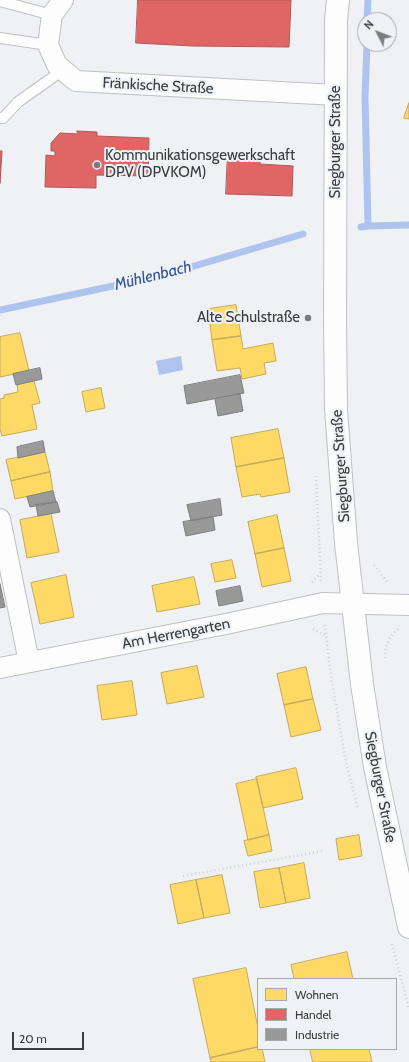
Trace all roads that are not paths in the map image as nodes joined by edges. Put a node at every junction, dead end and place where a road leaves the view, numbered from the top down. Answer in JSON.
{"nodes":[{"id":1,"x":338,"y":0,"type":"edge"},
{"id":2,"x":0,"y":1,"type":"edge"},
{"id":3,"x":57,"y":7,"type":"edge"},
{"id":4,"x":0,"y":38,"type":"edge"},
{"id":5,"x":48,"y":45,"type":"junction"},
{"id":6,"x":63,"y":70,"type":"junction"},
{"id":7,"x":336,"y":95,"type":"junction"},
{"id":8,"x":0,"y":118,"type":"edge"},
{"id":9,"x":0,"y":519,"type":"edge"},
{"id":10,"x":353,"y":604,"type":"junction"},
{"id":11,"x":409,"y":605,"type":"edge"},
{"id":12,"x":29,"y":662,"type":"junction"},
{"id":13,"x":0,"y":668,"type":"edge"},
{"id":14,"x":409,"y":926,"type":"edge"}],
"edges":[{"from":1,"to":7,"type":"main road","name":"Siegburger Straße"},
{"from":2,"to":3,"type":"lane"},
{"from":3,"to":5,"type":"street"},
{"from":4,"to":5,"type":"lane"},
{"from":5,"to":6,"type":"street","name":"Fränkische Straße"},
{"from":6,"to":7,"type":"street","name":"Fränkische Straße"},
{"from":6,"to":8,"type":"lane"},
{"from":7,"to":10,"type":"main road","name":"Siegburger Straße"},
{"from":9,"to":12,"type":"street"},
{"from":10,"to":11,"type":"street"},
{"from":10,"to":12,"type":"street","name":"Am Herrengarten"},
{"from":10,"to":14,"type":"main road","name":"Siegburger Straße"},
{"from":12,"to":13,"type":"street","name":"Am Herrengarten"}]}
